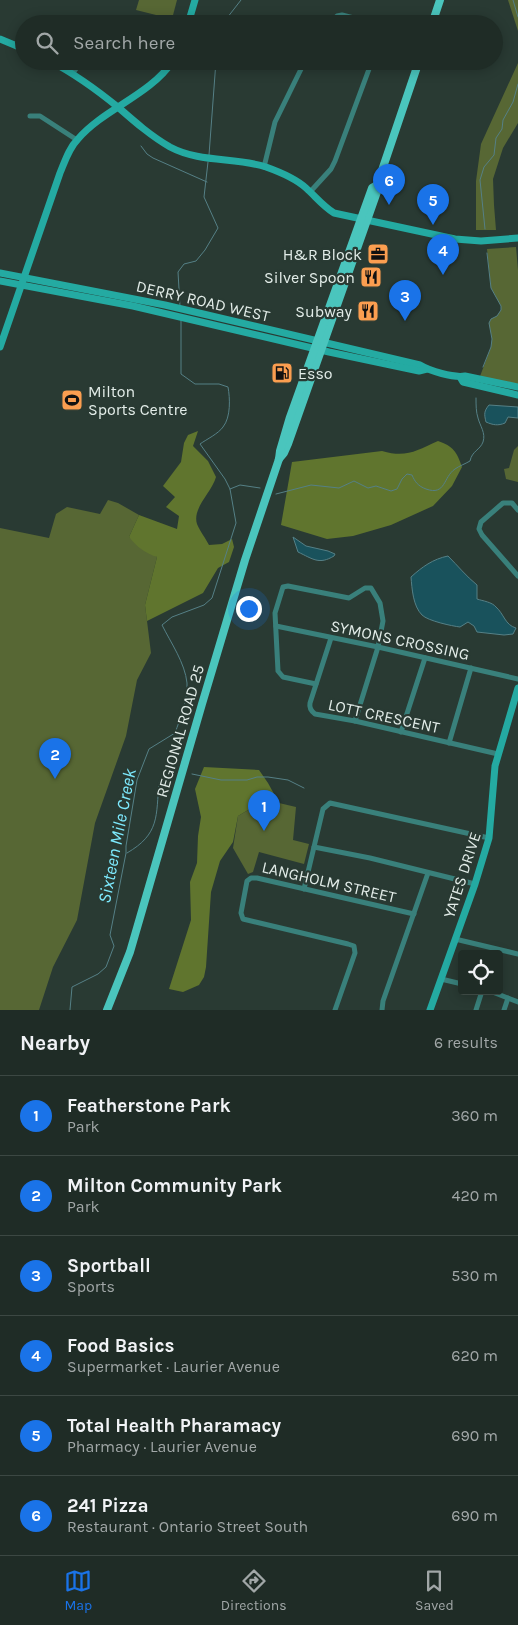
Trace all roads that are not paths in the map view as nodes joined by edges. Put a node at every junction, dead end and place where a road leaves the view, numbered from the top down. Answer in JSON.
{"nodes":[{"id":1,"x":195,"y":0,"type":"edge"},
{"id":2,"x":440,"y":0,"type":"edge"},
{"id":3,"x":191,"y":15,"type":"edge"},
{"id":4,"x":435,"y":15,"type":"edge"},
{"id":5,"x":0,"y":39,"type":"edge"},
{"id":6,"x":15,"y":45,"type":"edge"},
{"id":7,"x":67,"y":70,"type":"edge"},
{"id":8,"x":75,"y":70,"type":"edge"},
{"id":9,"x":166,"y":70,"type":"edge"},
{"id":10,"x":301,"y":70,"type":"edge"},
{"id":11,"x":369,"y":70,"type":"edge"},
{"id":12,"x":416,"y":70,"type":"edge"},
{"id":13,"x":73,"y":73,"type":"junction"},
{"id":14,"x":118,"y":107,"type":"junction"},
{"id":15,"x":30,"y":116,"type":"dead end"},
{"id":16,"x":77,"y":140,"type":"junction"},
{"id":17,"x":264,"y":166,"type":"junction"},
{"id":18,"x":310,"y":192,"type":"junction"},
{"id":19,"x":364,"y":221,"type":"junction"},
{"id":20,"x":518,"y":238,"type":"edge"},
{"id":21,"x":0,"y":273,"type":"edge"},
{"id":22,"x":25,"y":277,"type":"junction"},
{"id":23,"x":0,"y":281,"type":"edge"},
{"id":24,"x":21,"y":285,"type":"junction"},
{"id":25,"x":165,"y":309,"type":"junction"},
{"id":26,"x":191,"y":315,"type":"junction"},
{"id":27,"x":321,"y":342,"type":"junction"},
{"id":28,"x":0,"y":347,"type":"edge"},
{"id":29,"x":318,"y":350,"type":"junction"},
{"id":30,"x":427,"y":369,"type":"junction"},
{"id":31,"x":460,"y":377,"type":"junction"},
{"id":32,"x":518,"y":387,"type":"edge"},
{"id":33,"x":518,"y":395,"type":"edge"},
{"id":34,"x":518,"y":510,"type":"edge"},
{"id":35,"x":518,"y":576,"type":"edge"},
{"id":36,"x":276,"y":626,"type":"junction"},
{"id":37,"x":331,"y":638,"type":"junction"},
{"id":38,"x":378,"y":647,"type":"junction"},
{"id":39,"x":424,"y":658,"type":"junction"},
{"id":40,"x":472,"y":668,"type":"junction"},
{"id":41,"x":518,"y":679,"type":"edge"},
{"id":42,"x":316,"y":684,"type":"junction"},
{"id":43,"x":518,"y":688,"type":"edge"},
{"id":44,"x":355,"y":721,"type":"junction"},
{"id":45,"x":401,"y":732,"type":"junction"},
{"id":46,"x":449,"y":743,"type":"junction"},
{"id":47,"x":498,"y":754,"type":"junction"},
{"id":48,"x":489,"y":838,"type":"junction"},
{"id":49,"x":314,"y":847,"type":"junction"},
{"id":50,"x":428,"y":873,"type":"junction"},
{"id":51,"x":475,"y":884,"type":"junction"},
{"id":52,"x":304,"y":889,"type":"junction"},
{"id":53,"x":414,"y":914,"type":"junction"},
{"id":54,"x":455,"y":938,"type":"junction"},
{"id":55,"x":518,"y":954,"type":"edge"},
{"id":56,"x":441,"y":979,"type":"junction"},
{"id":57,"x":458,"y":983,"type":"edge"},
{"id":58,"x":481,"y":995,"type":"edge"},
{"id":59,"x":500,"y":995,"type":"edge"},
{"id":60,"x":508,"y":998,"type":"junction"},
{"id":61,"x":518,"y":1002,"type":"edge"},
{"id":62,"x":107,"y":1010,"type":"edge"},
{"id":63,"x":335,"y":1010,"type":"edge"},
{"id":64,"x":382,"y":1010,"type":"edge"},
{"id":65,"x":430,"y":1010,"type":"edge"},
{"id":66,"x":476,"y":1010,"type":"edge"},
{"id":67,"x":504,"y":1010,"type":"edge"}],
"edges":[{"from":1,"to":3,"type":"street"},
{"from":2,"to":4,"type":"main road"},
{"from":5,"to":6,"type":"street"},
{"from":7,"to":13,"type":"street"},
{"from":8,"to":13,"type":"street"},
{"from":9,"to":14,"type":"street"},
{"from":10,"to":17,"type":"street"},
{"from":11,"to":18,"type":"street"},
{"from":12,"to":19,"type":"main road","name":"REGIONAL ROAD 25"},
{"from":13,"to":14,"type":"street"},
{"from":14,"to":16,"type":"street"},
{"from":14,"to":17,"type":"street"},
{"from":15,"to":16,"type":"street"},
{"from":16,"to":22,"type":"street"},
{"from":17,"to":18,"type":"street"},
{"from":18,"to":19,"type":"street"},
{"from":19,"to":20,"type":"street"},
{"from":19,"to":27,"type":"main road","name":"REGIONAL ROAD 25"},
{"from":21,"to":22,"type":"street","name":"DERRY ROAD WEST"},
{"from":22,"to":24,"type":"street"},
{"from":22,"to":25,"type":"street","name":"DERRY ROAD WEST"},
{"from":23,"to":24,"type":"street","name":"DERRY ROAD WEST"},
{"from":24,"to":25,"type":"street","name":"DERRY ROAD WEST"},
{"from":24,"to":28,"type":"street"},
{"from":25,"to":26,"type":"street","name":"DERRY ROAD WEST"},
{"from":26,"to":27,"type":"street","name":"DERRY ROAD WEST"},
{"from":26,"to":29,"type":"street","name":"DERRY ROAD WEST"},
{"from":27,"to":29,"type":"main road","name":"REGIONAL ROAD 25"},
{"from":27,"to":30,"type":"street","name":"DERRY ROAD WEST"},
{"from":29,"to":30,"type":"street","name":"DERRY ROAD WEST"},
{"from":29,"to":62,"type":"main road","name":"REGIONAL ROAD 25"},
{"from":30,"to":31,"type":"street","name":"DERRY ROAD WEST"},
{"from":31,"to":32,"type":"street","name":"DERRY ROAD WEST"},
{"from":31,"to":33,"type":"street","name":"DERRY ROAD WEST"},
{"from":34,"to":35,"type":"street"},
{"from":36,"to":37,"type":"street","name":"SYMONS CROSSING"},
{"from":36,"to":38,"type":"street"},
{"from":36,"to":42,"type":"street"},
{"from":37,"to":38,"type":"street","name":"SYMONS CROSSING"},
{"from":37,"to":42,"type":"street","name":"LOTT CRESCENT"},
{"from":38,"to":39,"type":"street","name":"SYMONS CROSSING"},
{"from":38,"to":44,"type":"street"},
{"from":39,"to":40,"type":"street","name":"SYMONS CROSSING"},
{"from":39,"to":45,"type":"street"},
{"from":40,"to":41,"type":"street","name":"SYMONS CROSSING"},
{"from":40,"to":46,"type":"street"},
{"from":42,"to":44,"type":"street","name":"LOTT CRESCENT"},
{"from":43,"to":47,"type":"street","name":"YATES DRIVE"},
{"from":44,"to":45,"type":"street","name":"LOTT CRESCENT"},
{"from":45,"to":46,"type":"street","name":"LOTT CRESCENT"},
{"from":46,"to":47,"type":"street","name":"LOTT CRESCENT"},
{"from":47,"to":48,"type":"street","name":"YATES DRIVE"},
{"from":48,"to":49,"type":"street"},
{"from":48,"to":51,"type":"street","name":"YATES DRIVE"},
{"from":49,"to":50,"type":"street"},
{"from":49,"to":52,"type":"street"},
{"from":50,"to":51,"type":"street"},
{"from":50,"to":53,"type":"street"},
{"from":51,"to":54,"type":"street","name":"YATES DRIVE"},
{"from":52,"to":53,"type":"street","name":"LANGHOLM STREET"},
{"from":52,"to":63,"type":"street","name":"LANGHOLM STREET"},
{"from":53,"to":64,"type":"street"},
{"from":54,"to":55,"type":"street"},
{"from":54,"to":56,"type":"street","name":"YATES DRIVE"},
{"from":56,"to":57,"type":"street"},
{"from":56,"to":65,"type":"street","name":"YATES DRIVE"},
{"from":58,"to":66,"type":"street"},
{"from":59,"to":60,"type":"street"},
{"from":60,"to":61,"type":"street"},
{"from":60,"to":67,"type":"street"}]}
